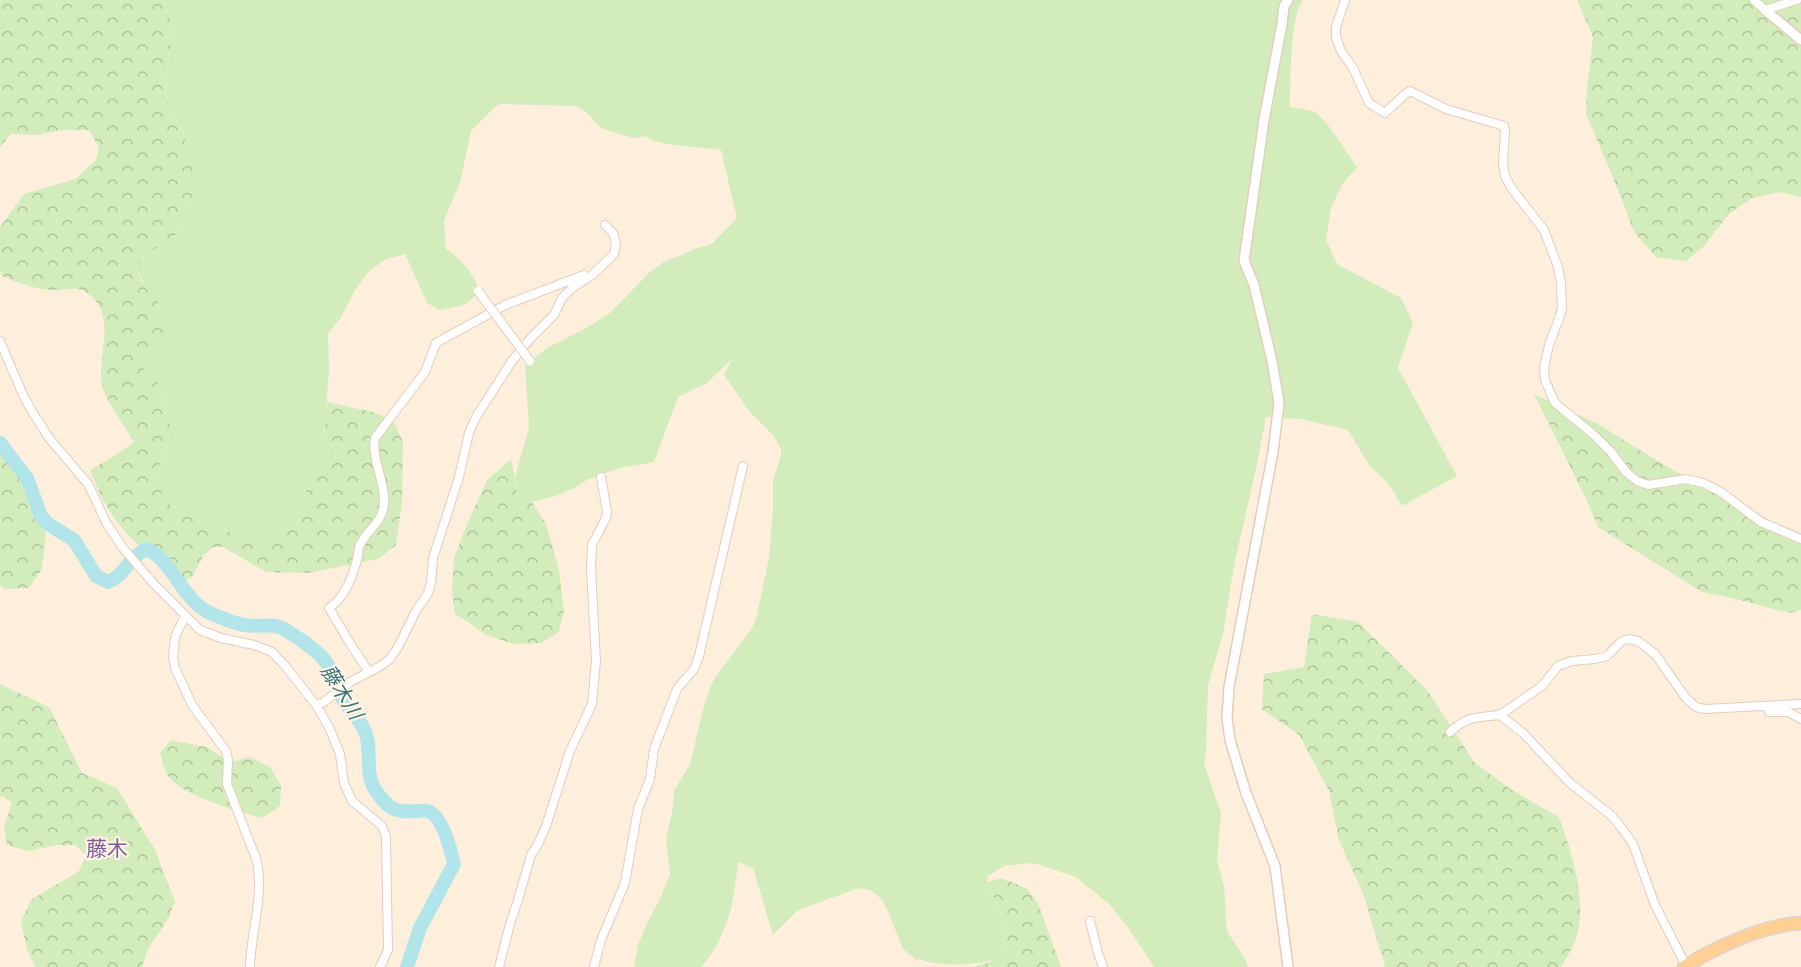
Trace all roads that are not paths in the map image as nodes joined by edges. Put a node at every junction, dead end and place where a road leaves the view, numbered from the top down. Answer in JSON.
{"nodes":[{"id":1,"x":1288,"y":0,"type":"edge"},
{"id":2,"x":1345,"y":0,"type":"edge"},
{"id":3,"x":1754,"y":0,"type":"edge"},
{"id":4,"x":1797,"y":0,"type":"edge"},
{"id":5,"x":1765,"y":10,"type":"junction"},
{"id":6,"x":1801,"y":40,"type":"edge"},
{"id":7,"x":605,"y":225,"type":"dead end"},
{"id":8,"x":596,"y":271,"type":"junction"},
{"id":9,"x":478,"y":291,"type":"dead end"},
{"id":10,"x":0,"y":341,"type":"edge"},
{"id":11,"x":530,"y":361,"type":"dead end"},
{"id":12,"x":743,"y":466,"type":"dead end"},
{"id":13,"x":601,"y":477,"type":"dead end"},
{"id":14,"x":1801,"y":539,"type":"edge"},
{"id":15,"x":185,"y":616,"type":"junction"},
{"id":16,"x":369,"y":672,"type":"junction"},
{"id":17,"x":1801,"y":704,"type":"edge"},
{"id":18,"x":316,"y":705,"type":"junction"},
{"id":19,"x":1766,"y":706,"type":"junction"},
{"id":20,"x":1500,"y":715,"type":"junction"},
{"id":21,"x":1801,"y":719,"type":"edge"},
{"id":22,"x":1450,"y":732,"type":"dead end"},
{"id":23,"x":1090,"y":921,"type":"dead end"},
{"id":24,"x":1801,"y":923,"type":"edge"},
{"id":25,"x":250,"y":967,"type":"edge"},
{"id":26,"x":380,"y":967,"type":"edge"},
{"id":27,"x":500,"y":967,"type":"edge"},
{"id":28,"x":594,"y":967,"type":"edge"},
{"id":29,"x":1103,"y":967,"type":"edge"},
{"id":30,"x":1288,"y":967,"type":"edge"},
{"id":31,"x":1685,"y":967,"type":"edge"}],
"edges":[{"from":1,"to":30,"type":"street"},
{"from":2,"to":14,"type":"street"},
{"from":3,"to":5,"type":"street"},
{"from":4,"to":5,"type":"street"},
{"from":5,"to":6,"type":"street"},
{"from":7,"to":8,"type":"street"},
{"from":8,"to":16,"type":"street"},
{"from":8,"to":16,"type":"street"},
{"from":9,"to":11,"type":"street","bridge":true},
{"from":10,"to":15,"type":"street"},
{"from":12,"to":28,"type":"street"},
{"from":13,"to":27,"type":"street"},
{"from":15,"to":18,"type":"street"},
{"from":15,"to":25,"type":"street"},
{"from":16,"to":18,"type":"street"},
{"from":17,"to":19,"type":"street"},
{"from":18,"to":26,"type":"street"},
{"from":19,"to":20,"type":"street"},
{"from":19,"to":21,"type":"street"},
{"from":20,"to":22,"type":"street"},
{"from":20,"to":31,"type":"street"},
{"from":23,"to":29,"type":"street"},
{"from":24,"to":31,"type":"main road"}]}
